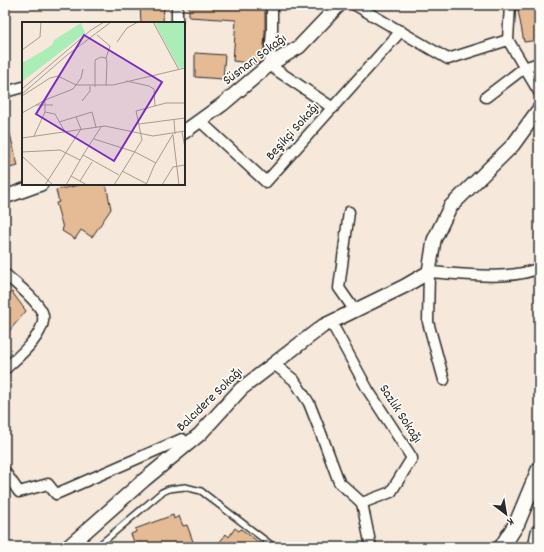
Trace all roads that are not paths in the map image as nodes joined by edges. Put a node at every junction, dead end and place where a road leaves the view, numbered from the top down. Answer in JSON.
{"nodes":[{"id":1,"x":177,"y":5,"type":"edge"},
{"id":2,"x":272,"y":5,"type":"edge"},
{"id":3,"x":339,"y":5,"type":"edge"},
{"id":4,"x":355,"y":5,"type":"edge"},
{"id":5,"x":510,"y":5,"type":"edge"},
{"id":6,"x":177,"y":22,"type":"edge"},
{"id":7,"x":401,"y":31,"type":"junction"},
{"id":8,"x":508,"y":40,"type":"junction"},
{"id":9,"x":539,"y":62,"type":"edge"},
{"id":10,"x":269,"y":66,"type":"junction"},
{"id":11,"x":524,"y":68,"type":"junction"},
{"id":12,"x":22,"y":88,"type":"edge"},
{"id":13,"x":5,"y":92,"type":"edge"},
{"id":14,"x":539,"y":92,"type":"edge"},
{"id":15,"x":486,"y":97,"type":"dead end"},
{"id":16,"x":333,"y":108,"type":"junction"},
{"id":17,"x":539,"y":109,"type":"edge"},
{"id":18,"x":200,"y":121,"type":"junction"},
{"id":19,"x":185,"y":131,"type":"edge"},
{"id":20,"x":39,"y":185,"type":"edge"},
{"id":21,"x":5,"y":197,"type":"edge"},
{"id":22,"x":349,"y":212,"type":"dead end"},
{"id":23,"x":539,"y":268,"type":"edge"},
{"id":24,"x":429,"y":272,"type":"junction"},
{"id":25,"x":5,"y":274,"type":"edge"},
{"id":26,"x":355,"y":310,"type":"junction"},
{"id":27,"x":331,"y":322,"type":"junction"},
{"id":28,"x":274,"y":364,"type":"junction"},
{"id":29,"x":5,"y":369,"type":"edge"},
{"id":30,"x":444,"y":380,"type":"dead end"},
{"id":31,"x":187,"y":445,"type":"junction"},
{"id":32,"x":539,"y":470,"type":"edge"},
{"id":33,"x":5,"y":472,"type":"edge"},
{"id":34,"x":362,"y":502,"type":"junction"},
{"id":35,"x":539,"y":532,"type":"edge"},
{"id":36,"x":68,"y":547,"type":"edge"},
{"id":37,"x":97,"y":547,"type":"edge"},
{"id":38,"x":274,"y":547,"type":"edge"},
{"id":39,"x":372,"y":547,"type":"edge"},
{"id":40,"x":502,"y":547,"type":"edge"},
{"id":41,"x":536,"y":547,"type":"edge"}],
"edges":[{"from":1,"to":6,"type":"street"},
{"from":2,"to":10,"type":"street"},
{"from":3,"to":10,"type":"street","name":"Süsnarı Sokağı"},
{"from":4,"to":7,"type":"street"},
{"from":5,"to":8,"type":"street"},
{"from":7,"to":8,"type":"street"},
{"from":7,"to":16,"type":"street","name":"Beşikçi Sokağı"},
{"from":8,"to":11,"type":"street"},
{"from":9,"to":11,"type":"street"},
{"from":10,"to":16,"type":"street"},
{"from":10,"to":18,"type":"street","name":"Süsnarı Sokağı"},
{"from":11,"to":14,"type":"street"},
{"from":11,"to":15,"type":"street"},
{"from":12,"to":13,"type":"street"},
{"from":16,"to":18,"type":"street","name":"Beşikçi Sokağı"},
{"from":17,"to":24,"type":"street"},
{"from":18,"to":19,"type":"street","name":"Süsnarı Sokağı"},
{"from":20,"to":21,"type":"street"},
{"from":22,"to":26,"type":"street"},
{"from":23,"to":24,"type":"street"},
{"from":24,"to":26,"type":"street","name":"Balcıdere Sokağı"},
{"from":24,"to":30,"type":"street"},
{"from":25,"to":29,"type":"street"},
{"from":26,"to":27,"type":"street","name":"Balcıdere Sokağı"},
{"from":27,"to":28,"type":"street","name":"Balcıdere Sokağı"},
{"from":27,"to":34,"type":"street","name":"Sazlık Sokağı"},
{"from":28,"to":31,"type":"street","name":"Balcıdere Sokağı"},
{"from":28,"to":34,"type":"street"},
{"from":31,"to":33,"type":"street"},
{"from":31,"to":36,"type":"street","name":"Balcıdere Sokağı"},
{"from":32,"to":40,"type":"main road"},
{"from":34,"to":39,"type":"street"},
{"from":35,"to":41,"type":"main road"},
{"from":37,"to":38,"type":"lane"}]}
